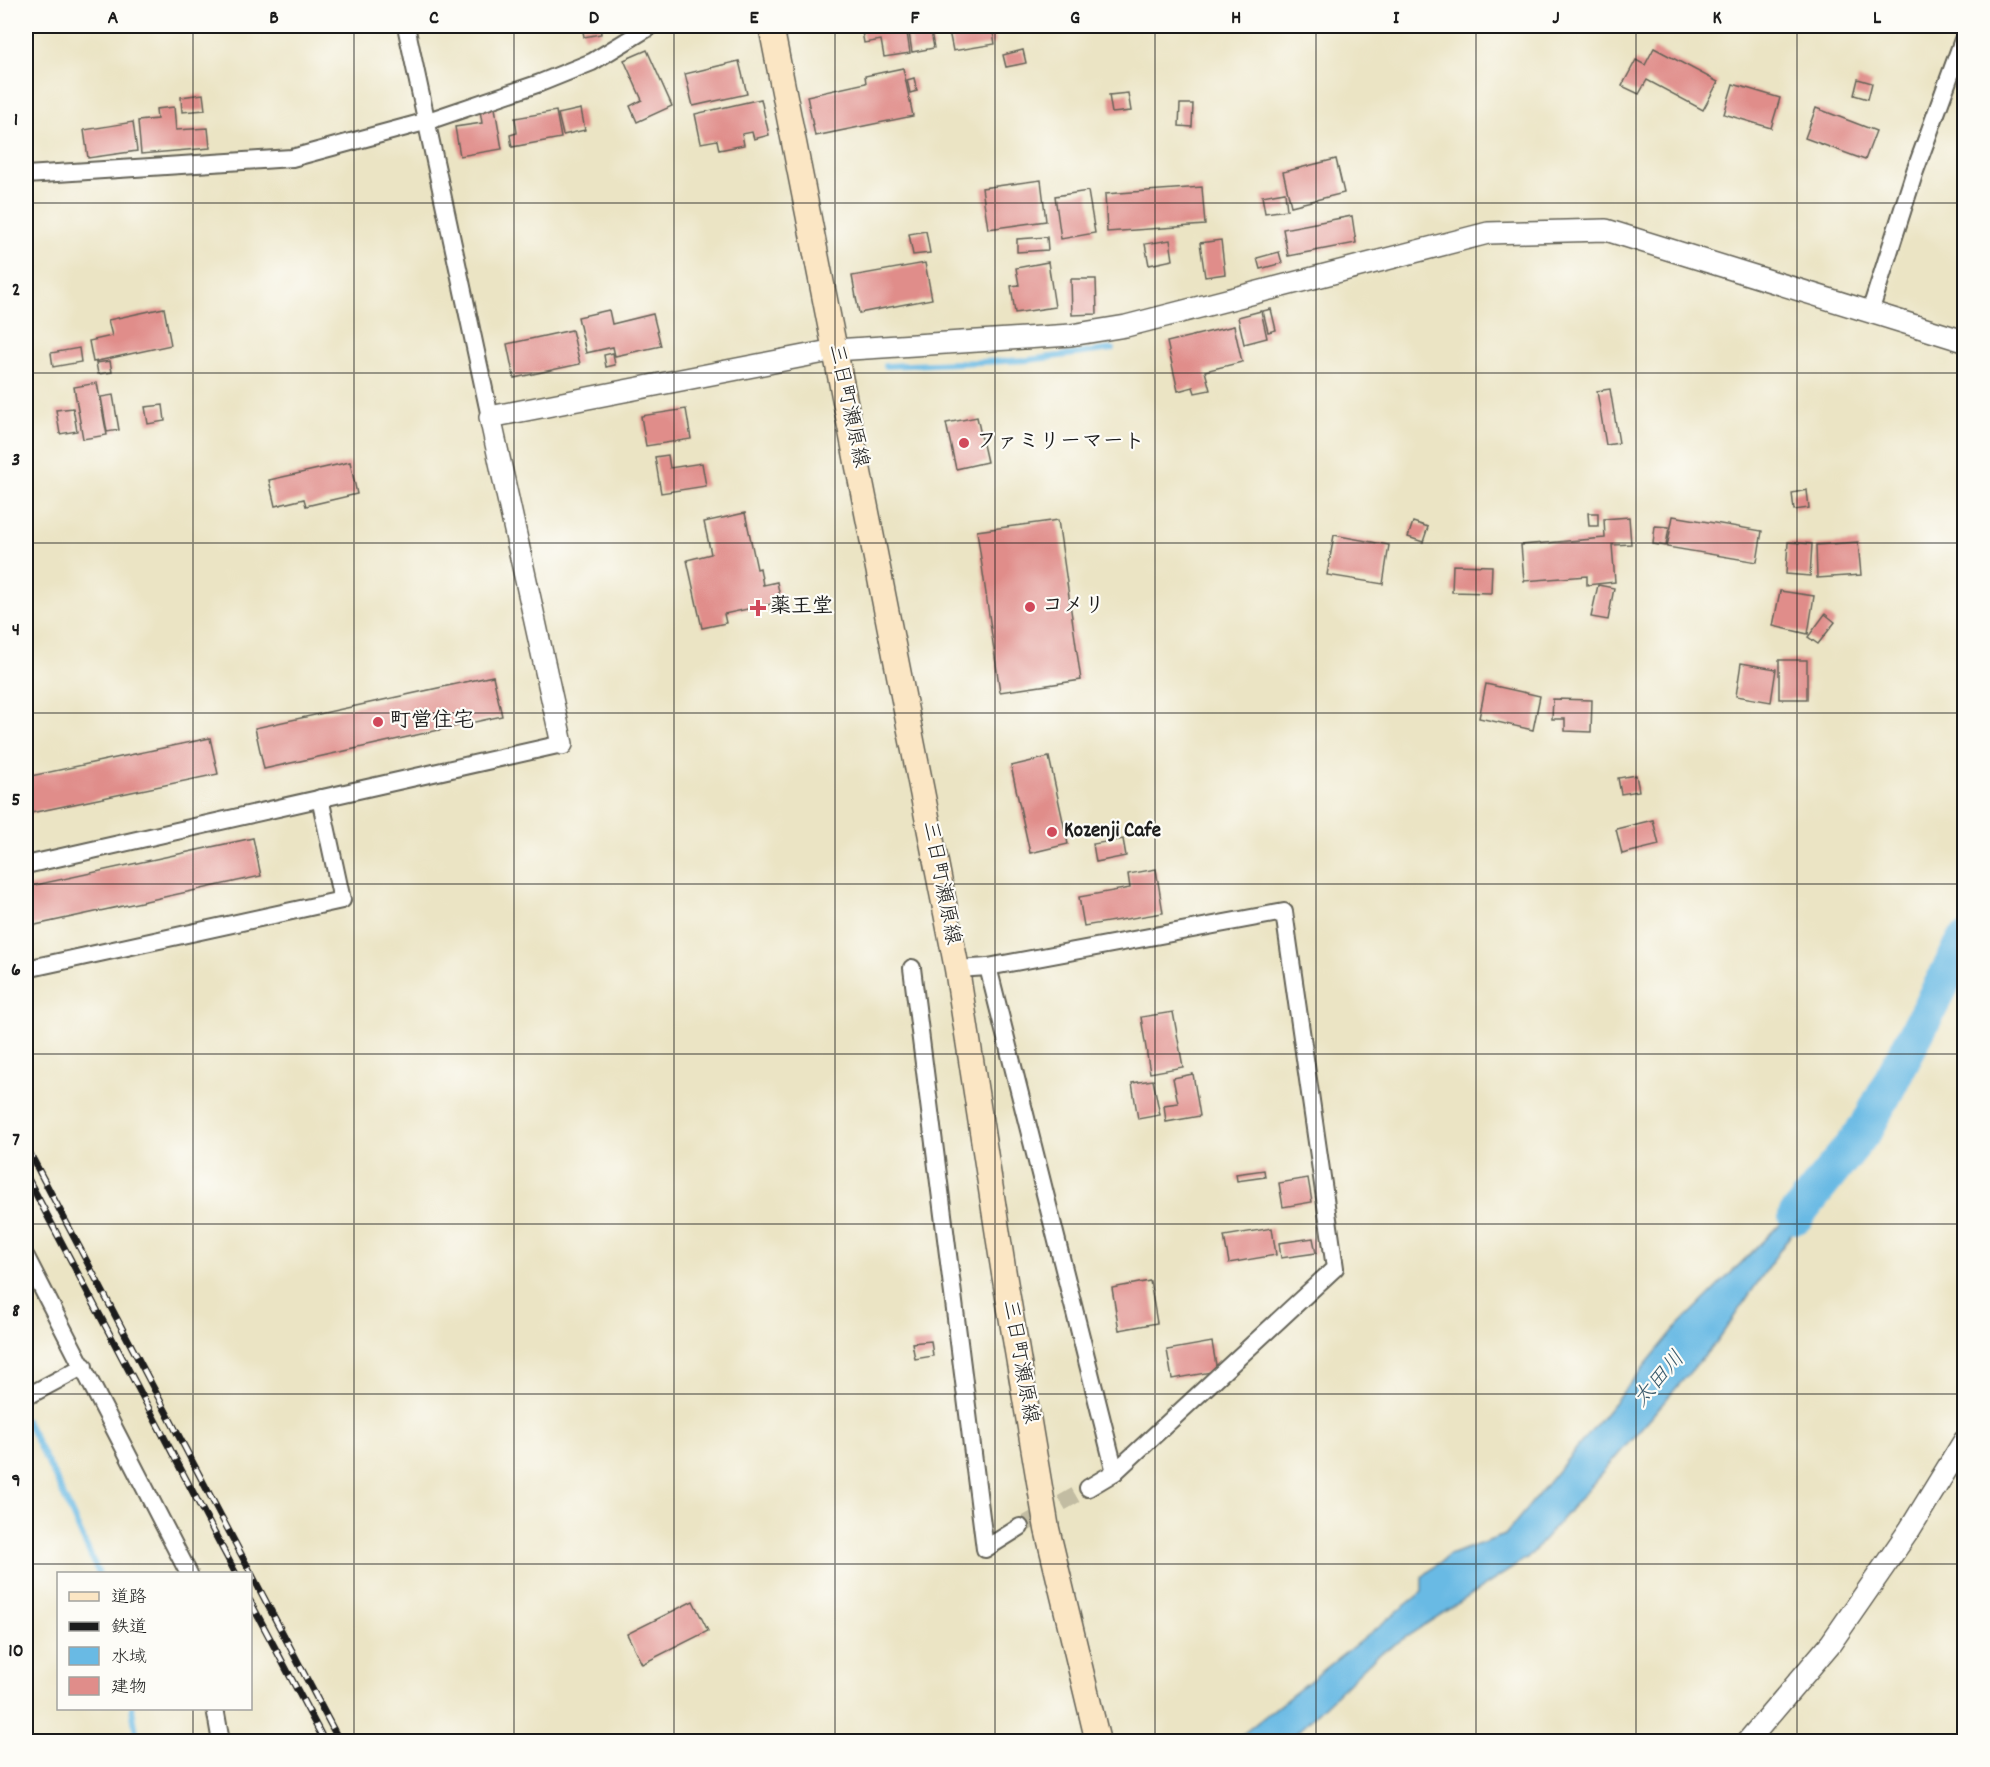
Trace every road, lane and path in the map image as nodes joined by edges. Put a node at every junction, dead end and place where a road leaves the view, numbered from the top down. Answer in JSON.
{"nodes":[{"id":1,"x":406,"y":26,"type":"edge"},
{"id":2,"x":651,"y":26,"type":"edge"},
{"id":3,"x":771,"y":26,"type":"edge"},
{"id":4,"x":1965,"y":37,"type":"edge"},
{"id":5,"x":428,"y":121,"type":"junction"},
{"id":6,"x":26,"y":175,"type":"edge"},
{"id":7,"x":1870,"y":312,"type":"junction"},
{"id":8,"x":1965,"y":341,"type":"edge"},
{"id":9,"x":836,"y":350,"type":"junction"},
{"id":10,"x":489,"y":417,"type":"junction"},
{"id":11,"x":562,"y":744,"type":"joint"},
{"id":12,"x":320,"y":798,"type":"junction"},
{"id":13,"x":26,"y":865,"type":"edge"},
{"id":14,"x":26,"y":966,"type":"edge"},
{"id":15,"x":988,"y":967,"type":"junction"},
{"id":16,"x":912,"y":968,"type":"dead end"},
{"id":17,"x":957,"y":969,"type":"junction"},
{"id":18,"x":26,"y":1257,"type":"edge"},
{"id":19,"x":78,"y":1370,"type":"junction"},
{"id":20,"x":26,"y":1397,"type":"edge"},
{"id":21,"x":1965,"y":1441,"type":"edge"},
{"id":22,"x":1115,"y":1472,"type":"junction"},
{"id":23,"x":1088,"y":1488,"type":"tunnel mouth"},
{"id":24,"x":1020,"y":1527,"type":"tunnel mouth"},
{"id":25,"x":188,"y":1572,"type":"edge"},
{"id":26,"x":216,"y":1710,"type":"edge"},
{"id":27,"x":221,"y":1742,"type":"edge"},
{"id":28,"x":1098,"y":1742,"type":"edge"},
{"id":29,"x":1747,"y":1742,"type":"edge"}],
"edges":[{"from":1,"to":5,"type":"street"},
{"from":2,"to":5,"type":"street"},
{"from":3,"to":9,"type":"main road","name":"三日町瀬原線"},
{"from":4,"to":7,"type":"street"},
{"from":5,"to":6,"type":"street"},
{"from":5,"to":10,"type":"street"},
{"from":7,"to":8,"type":"street"},
{"from":7,"to":9,"type":"street"},
{"from":9,"to":10,"type":"street"},
{"from":9,"to":17,"type":"main road","name":"三日町瀬原線"},
{"from":10,"to":11,"type":"street"},
{"from":11,"to":12,"type":"street"},
{"from":12,"to":13,"type":"street"},
{"from":12,"to":14,"type":"street"},
{"from":15,"to":17,"type":"street"},
{"from":15,"to":22,"type":"street"},
{"from":15,"to":22,"type":"street"},
{"from":16,"to":24,"type":"street"},
{"from":17,"to":28,"type":"main road","name":"三日町瀬原線"},
{"from":18,"to":19,"type":"street"},
{"from":19,"to":20,"type":"street"},
{"from":19,"to":25,"type":"street"},
{"from":21,"to":29,"type":"street"},
{"from":22,"to":23,"type":"street"},
{"from":26,"to":27,"type":"street"}]}
